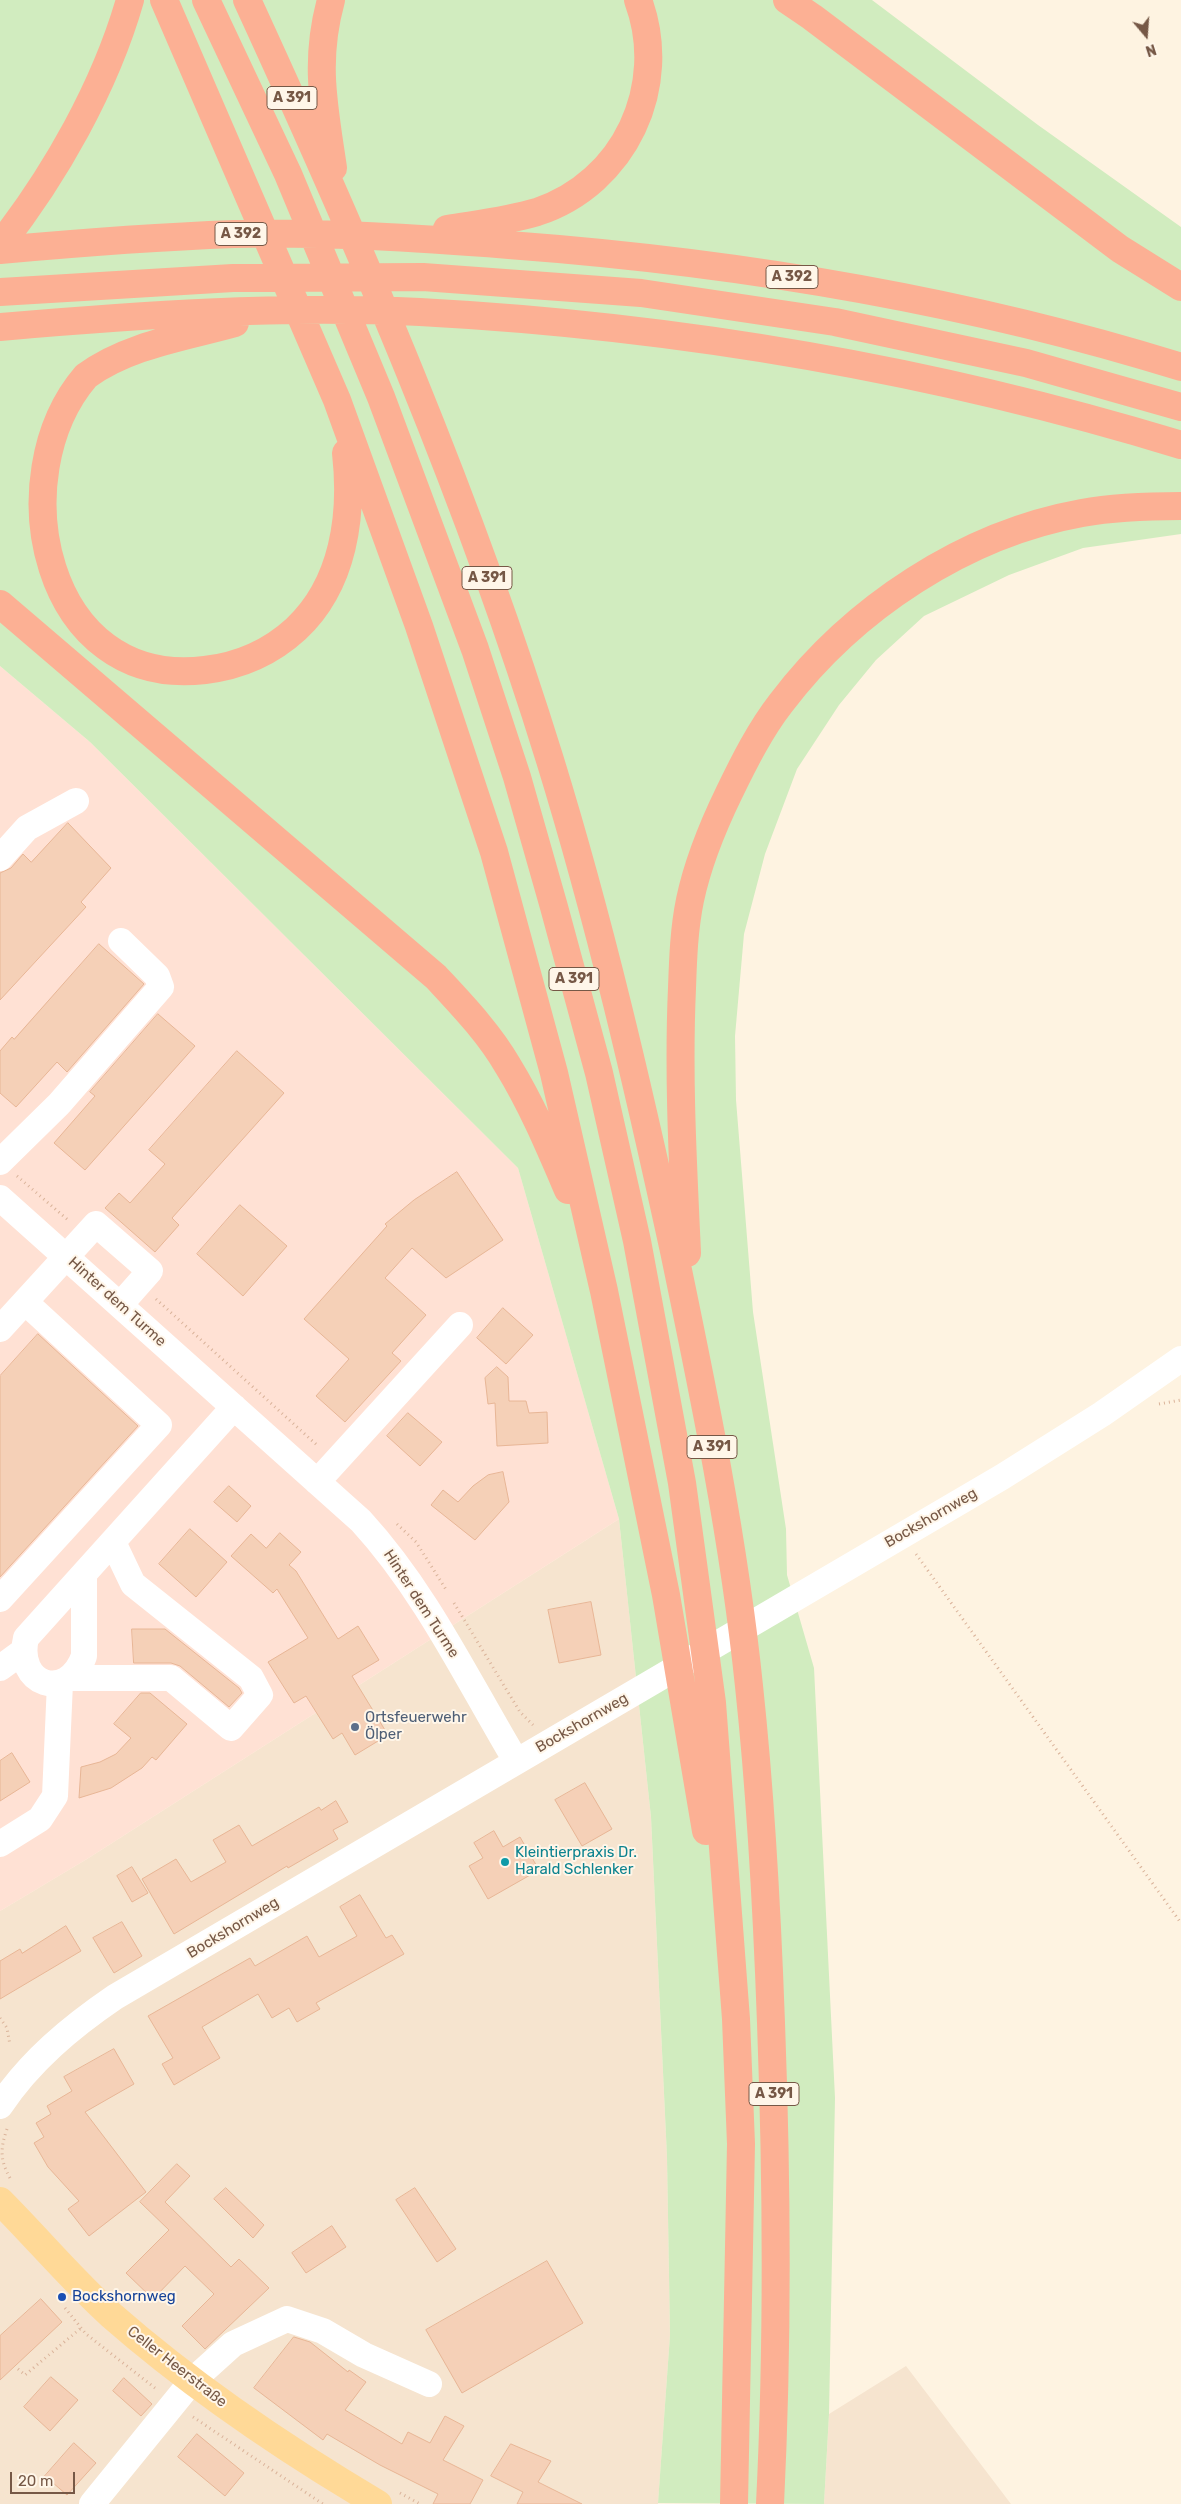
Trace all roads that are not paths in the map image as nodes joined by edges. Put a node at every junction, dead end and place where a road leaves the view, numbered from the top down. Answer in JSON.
{"nodes":[{"id":1,"x":130,"y":0,"type":"edge"},
{"id":2,"x":150,"y":0,"type":"edge"},
{"id":3,"x":164,"y":0,"type":"edge"},
{"id":4,"x":206,"y":0,"type":"edge"},
{"id":5,"x":247,"y":0,"type":"edge"},
{"id":6,"x":331,"y":0,"type":"edge"},
{"id":7,"x":638,"y":0,"type":"edge"},
{"id":8,"x":786,"y":0,"type":"edge"},
{"id":9,"x":189,"y":53,"type":"junction"},
{"id":10,"x":337,"y":197,"type":"junction"},
{"id":11,"x":0,"y":232,"type":"edge"},
{"id":12,"x":396,"y":236,"type":"junction"},
{"id":13,"x":86,"y":242,"type":"junction"},
{"id":14,"x":0,"y":245,"type":"edge"},
{"id":15,"x":0,"y":250,"type":"edge"},
{"id":16,"x":1181,"y":288,"type":"edge"},
{"id":17,"x":0,"y":292,"type":"edge"},
{"id":18,"x":282,"y":310,"type":"junction"},
{"id":19,"x":0,"y":327,"type":"edge"},
{"id":20,"x":1181,"y":367,"type":"edge"},
{"id":21,"x":337,"y":400,"type":"junction"},
{"id":22,"x":1181,"y":407,"type":"edge"},
{"id":23,"x":1181,"y":445,"type":"edge"},
{"id":24,"x":1181,"y":506,"type":"edge"},
{"id":25,"x":0,"y":604,"type":"edge"},
{"id":26,"x":76,"y":801,"type":"dead end"},
{"id":27,"x":0,"y":858,"type":"edge"},
{"id":28,"x":121,"y":941,"type":"dead end"},
{"id":29,"x":0,"y":1162,"type":"edge"},
{"id":30,"x":0,"y":1198,"type":"edge"},
{"id":31,"x":65,"y":1256,"type":"junction"},
{"id":32,"x":604,"y":1291,"type":"junction"},
{"id":33,"x":25,"y":1302,"type":"junction"},
{"id":34,"x":120,"y":1305,"type":"junction"},
{"id":35,"x":460,"y":1325,"type":"dead end"},
{"id":36,"x":0,"y":1329,"type":"edge"},
{"id":37,"x":691,"y":1332,"type":"junction"},
{"id":38,"x":1181,"y":1360,"type":"edge"},
{"id":39,"x":234,"y":1407,"type":"junction"},
{"id":40,"x":317,"y":1482,"type":"junction"},
{"id":41,"x":113,"y":1542,"type":"junction"},
{"id":42,"x":84,"y":1574,"type":"junction"},
{"id":43,"x":0,"y":1600,"type":"edge"},
{"id":44,"x":22,"y":1652,"type":"junction"},
{"id":45,"x":0,"y":1668,"type":"edge"},
{"id":46,"x":66,"y":1680,"type":"junction"},
{"id":47,"x":516,"y":1762,"type":"junction"},
{"id":48,"x":0,"y":1844,"type":"edge"},
{"id":49,"x":736,"y":2019,"type":"junction"},
{"id":50,"x":4,"y":2102,"type":"edge"},
{"id":51,"x":7,"y":2192,"type":"edge"},
{"id":52,"x":192,"y":2381,"type":"junction"},
{"id":53,"x":429,"y":2384,"type":"dead end"},
{"id":54,"x":386,"y":2497,"type":"edge"},
{"id":55,"x":92,"y":2504,"type":"edge"},
{"id":56,"x":734,"y":2504,"type":"edge"},
{"id":57,"x":770,"y":2504,"type":"edge"}],
"edges":[{"from":1,"to":14,"type":"highway"},
{"from":2,"to":9,"type":"highway"},
{"from":3,"to":9,"type":"highway"},
{"from":4,"to":49,"type":"highway","number":"A 391"},
{"from":5,"to":10,"type":"highway","number":"A 391"},
{"from":6,"to":10,"type":"highway"},
{"from":7,"to":12,"type":"highway"},
{"from":8,"to":16,"type":"highway"},
{"from":9,"to":21,"type":"highway"},
{"from":10,"to":37,"type":"highway","number":"A 391"},
{"from":11,"to":13,"type":"highway"},
{"from":12,"to":13,"type":"highway","number":"A 392"},
{"from":12,"to":20,"type":"highway","number":"A 392"},
{"from":13,"to":15,"type":"highway","number":"A 392"},
{"from":17,"to":22,"type":"highway"},
{"from":18,"to":19,"type":"highway"},
{"from":18,"to":21,"type":"highway"},
{"from":18,"to":23,"type":"highway"},
{"from":21,"to":32,"type":"highway"},
{"from":24,"to":37,"type":"highway"},
{"from":25,"to":32,"type":"highway"},
{"from":26,"to":27,"type":"street"},
{"from":28,"to":29,"type":"street"},
{"from":30,"to":31,"type":"street","name":"Hinter dem Turme"},
{"from":31,"to":33,"type":"street"},
{"from":31,"to":34,"type":"street","name":"Hinter dem Turme"},
{"from":31,"to":34,"type":"street"},
{"from":32,"to":49,"type":"highway"},
{"from":33,"to":36,"type":"street"},
{"from":33,"to":43,"type":"street"},
{"from":34,"to":39,"type":"street","name":"Hinter dem Turme"},
{"from":35,"to":40,"type":"street"},
{"from":37,"to":57,"type":"highway","number":"A 391"},
{"from":38,"to":47,"type":"street","name":"Bockshornweg"},
{"from":39,"to":40,"type":"street","name":"Hinter dem Turme"},
{"from":39,"to":41,"type":"street"},
{"from":40,"to":47,"type":"street","name":"Hinter dem Turme"},
{"from":41,"to":42,"type":"street"},
{"from":41,"to":46,"type":"street"},
{"from":42,"to":44,"type":"street"},
{"from":42,"to":46,"type":"street"},
{"from":44,"to":45,"type":"street"},
{"from":44,"to":46,"type":"street"},
{"from":46,"to":48,"type":"street"},
{"from":47,"to":50,"type":"street","name":"Bockshornweg"},
{"from":49,"to":56,"type":"highway","number":"A 391"},
{"from":51,"to":52,"type":"main road","name":"Celler Heerstraße"},
{"from":52,"to":53,"type":"street"},
{"from":52,"to":54,"type":"main road","name":"Celler Heerstraße"},
{"from":52,"to":55,"type":"street"}]}
